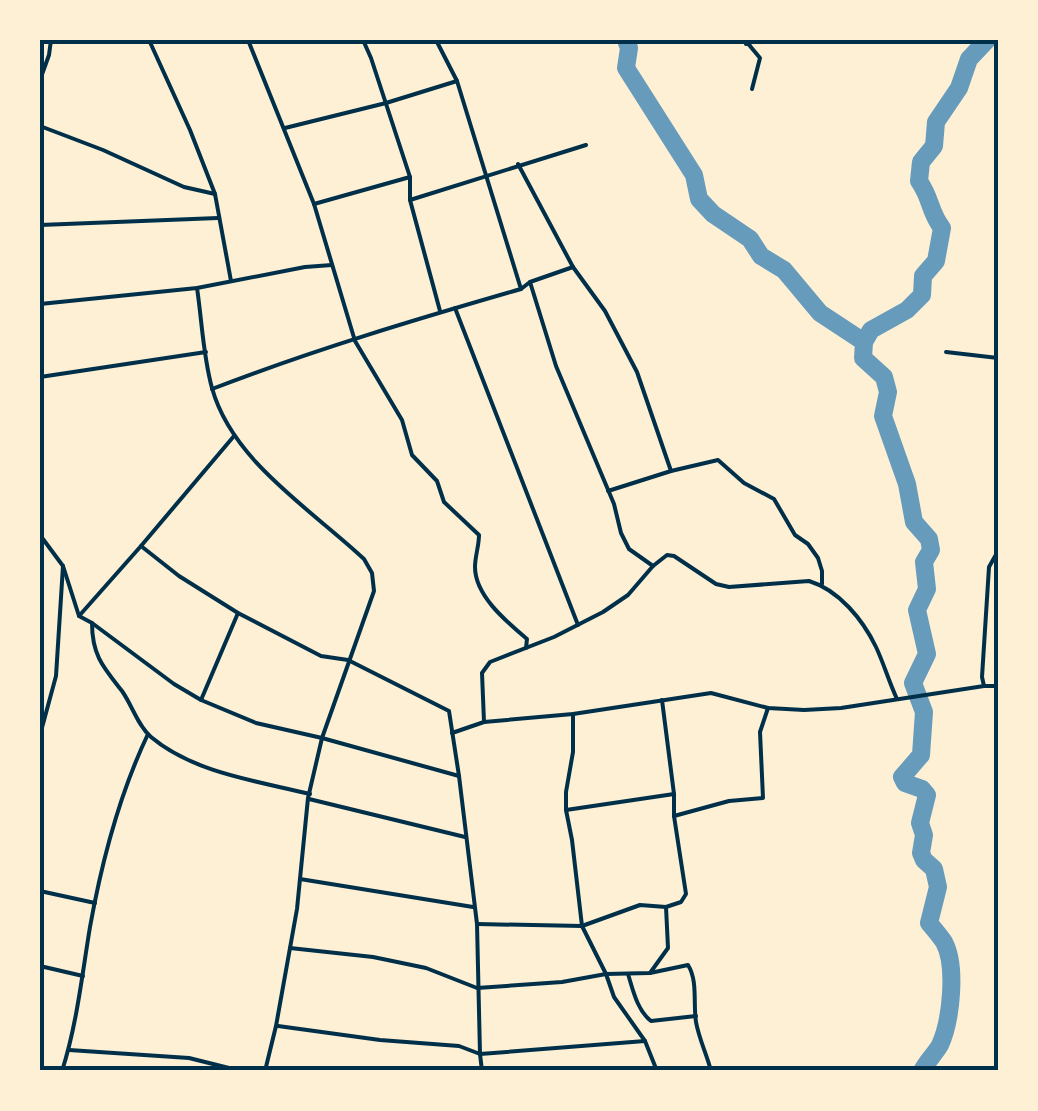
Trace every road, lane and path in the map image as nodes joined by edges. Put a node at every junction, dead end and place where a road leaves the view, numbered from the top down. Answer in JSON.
{"nodes":[{"id":1,"x":51,"y":40,"type":"edge"},
{"id":2,"x":149,"y":40,"type":"edge"},
{"id":3,"x":248,"y":40,"type":"edge"},
{"id":4,"x":363,"y":40,"type":"edge"},
{"id":5,"x":436,"y":40,"type":"edge"},
{"id":6,"x":758,"y":40,"type":"edge"},
{"id":7,"x":746,"y":42,"type":"edge"},
{"id":8,"x":40,"y":80,"type":"edge"},
{"id":9,"x":457,"y":81,"type":"junction"},
{"id":10,"x":752,"y":89,"type":"dead end"},
{"id":11,"x":386,"y":103,"type":"junction"},
{"id":12,"x":40,"y":126,"type":"edge"},
{"id":13,"x":285,"y":128,"type":"junction"},
{"id":14,"x":586,"y":145,"type":"dead end"},
{"id":15,"x":518,"y":164,"type":"junction"},
{"id":16,"x":488,"y":175,"type":"junction"},
{"id":17,"x":410,"y":177,"type":"junction"},
{"id":18,"x":215,"y":194,"type":"junction"},
{"id":19,"x":410,"y":200,"type":"junction"},
{"id":20,"x":314,"y":204,"type":"junction"},
{"id":21,"x":218,"y":218,"type":"junction"},
{"id":22,"x":40,"y":225,"type":"edge"},
{"id":23,"x":332,"y":265,"type":"junction"},
{"id":24,"x":573,"y":267,"type":"junction"},
{"id":25,"x":231,"y":281,"type":"junction"},
{"id":26,"x":530,"y":282,"type":"junction"},
{"id":27,"x":197,"y":288,"type":"junction"},
{"id":28,"x":521,"y":290,"type":"junction"},
{"id":29,"x":40,"y":304,"type":"edge"},
{"id":30,"x":456,"y":308,"type":"junction"},
{"id":31,"x":440,"y":311,"type":"junction"},
{"id":32,"x":355,"y":341,"type":"junction"},
{"id":33,"x":206,"y":352,"type":"junction"},
{"id":34,"x":946,"y":352,"type":"dead end"},
{"id":35,"x":998,"y":358,"type":"edge"},
{"id":36,"x":40,"y":377,"type":"edge"},
{"id":37,"x":212,"y":390,"type":"junction"},
{"id":38,"x":234,"y":436,"type":"junction"},
{"id":39,"x":672,"y":471,"type":"junction"},
{"id":40,"x":608,"y":491,"type":"junction"},
{"id":41,"x":40,"y":534,"type":"edge"},
{"id":42,"x":141,"y":546,"type":"junction"},
{"id":43,"x":998,"y":551,"type":"edge"},
{"id":44,"x":63,"y":566,"type":"junction"},
{"id":45,"x":652,"y":566,"type":"junction"},
{"id":46,"x":822,"y":586,"type":"junction"},
{"id":47,"x":238,"y":613,"type":"junction"},
{"id":48,"x":79,"y":616,"type":"junction"},
{"id":49,"x":92,"y":623,"type":"junction"},
{"id":50,"x":578,"y":626,"type":"junction"},
{"id":51,"x":526,"y":648,"type":"junction"},
{"id":52,"x":348,"y":660,"type":"junction"},
{"id":53,"x":984,"y":686,"type":"junction"},
{"id":54,"x":998,"y":686,"type":"edge"},
{"id":55,"x":40,"y":696,"type":"edge"},
{"id":56,"x":897,"y":699,"type":"junction"},
{"id":57,"x":202,"y":700,"type":"junction"},
{"id":58,"x":662,"y":700,"type":"junction"},
{"id":59,"x":50,"y":702,"type":"junction"},
{"id":60,"x":768,"y":708,"type":"junction"},
{"id":61,"x":572,"y":714,"type":"junction"},
{"id":62,"x":484,"y":722,"type":"junction"},
{"id":63,"x":452,"y":733,"type":"junction"},
{"id":64,"x":148,"y":734,"type":"junction"},
{"id":65,"x":40,"y":735,"type":"edge"},
{"id":66,"x":322,"y":738,"type":"junction"},
{"id":67,"x":459,"y":776,"type":"junction"},
{"id":68,"x":674,"y":794,"type":"junction"},
{"id":69,"x":309,"y":796,"type":"junction"},
{"id":70,"x":566,"y":810,"type":"junction"},
{"id":71,"x":674,"y":816,"type":"junction"},
{"id":72,"x":465,"y":836,"type":"junction"},
{"id":73,"x":299,"y":879,"type":"junction"},
{"id":74,"x":40,"y":892,"type":"edge"},
{"id":75,"x":95,"y":903,"type":"junction"},
{"id":76,"x":474,"y":907,"type":"junction"},
{"id":77,"x":666,"y":907,"type":"junction"},
{"id":78,"x":476,"y":924,"type":"junction"},
{"id":79,"x":582,"y":926,"type":"junction"},
{"id":80,"x":290,"y":948,"type":"junction"},
{"id":81,"x":40,"y":966,"type":"edge"},
{"id":82,"x":650,"y":972,"type":"junction"},
{"id":83,"x":606,"y":974,"type":"junction"},
{"id":84,"x":628,"y":974,"type":"junction"},
{"id":85,"x":83,"y":976,"type":"junction"},
{"id":86,"x":478,"y":988,"type":"junction"},
{"id":87,"x":696,"y":1016,"type":"junction"},
{"id":88,"x":276,"y":1026,"type":"junction"},
{"id":89,"x":645,"y":1041,"type":"junction"},
{"id":90,"x":69,"y":1050,"type":"junction"},
{"id":91,"x":480,"y":1054,"type":"junction"},
{"id":92,"x":62,"y":1071,"type":"edge"},
{"id":93,"x":241,"y":1071,"type":"edge"},
{"id":94,"x":265,"y":1071,"type":"edge"},
{"id":95,"x":482,"y":1071,"type":"edge"},
{"id":96,"x":657,"y":1071,"type":"edge"},
{"id":97,"x":711,"y":1071,"type":"edge"}],
"edges":[{"from":1,"to":8,"type":"street"},
{"from":2,"to":18,"type":"street"},
{"from":3,"to":13,"type":"street"},
{"from":4,"to":11,"type":"street"},
{"from":5,"to":9,"type":"street"},
{"from":6,"to":7,"type":"street"},
{"from":7,"to":10,"type":"street"},
{"from":9,"to":11,"type":"street"},
{"from":9,"to":16,"type":"street"},
{"from":11,"to":13,"type":"street"},
{"from":11,"to":17,"type":"street"},
{"from":12,"to":18,"type":"street"},
{"from":13,"to":20,"type":"street"},
{"from":14,"to":15,"type":"street"},
{"from":15,"to":16,"type":"street"},
{"from":15,"to":24,"type":"street"},
{"from":16,"to":19,"type":"street"},
{"from":16,"to":28,"type":"street"},
{"from":17,"to":19,"type":"street"},
{"from":17,"to":20,"type":"street"},
{"from":18,"to":21,"type":"street"},
{"from":19,"to":31,"type":"street"},
{"from":20,"to":23,"type":"street"},
{"from":21,"to":22,"type":"street"},
{"from":21,"to":25,"type":"street"},
{"from":23,"to":25,"type":"street"},
{"from":23,"to":32,"type":"street"},
{"from":24,"to":26,"type":"street"},
{"from":24,"to":39,"type":"street"},
{"from":25,"to":27,"type":"street"},
{"from":26,"to":28,"type":"street"},
{"from":26,"to":40,"type":"street"},
{"from":27,"to":29,"type":"street"},
{"from":27,"to":33,"type":"street"},
{"from":28,"to":30,"type":"street"},
{"from":30,"to":31,"type":"street"},
{"from":30,"to":50,"type":"street"},
{"from":31,"to":32,"type":"street"},
{"from":32,"to":37,"type":"street"},
{"from":32,"to":51,"type":"street"},
{"from":33,"to":36,"type":"street"},
{"from":33,"to":37,"type":"street"},
{"from":34,"to":35,"type":"street"},
{"from":37,"to":38,"type":"street"},
{"from":38,"to":42,"type":"street"},
{"from":38,"to":52,"type":"street"},
{"from":39,"to":40,"type":"street"},
{"from":39,"to":46,"type":"street"},
{"from":40,"to":45,"type":"street"},
{"from":41,"to":44,"type":"street"},
{"from":42,"to":47,"type":"street"},
{"from":42,"to":48,"type":"street"},
{"from":43,"to":53,"type":"street"},
{"from":44,"to":48,"type":"street"},
{"from":44,"to":59,"type":"street"},
{"from":45,"to":46,"type":"street"},
{"from":45,"to":50,"type":"street"},
{"from":46,"to":56,"type":"street"},
{"from":47,"to":52,"type":"street"},
{"from":47,"to":57,"type":"street"},
{"from":48,"to":49,"type":"street"},
{"from":49,"to":57,"type":"street"},
{"from":49,"to":64,"type":"street"},
{"from":50,"to":51,"type":"street"},
{"from":51,"to":62,"type":"street"},
{"from":52,"to":63,"type":"street"},
{"from":52,"to":66,"type":"street"},
{"from":53,"to":54,"type":"street"},
{"from":53,"to":56,"type":"street"},
{"from":55,"to":59,"type":"street"},
{"from":56,"to":60,"type":"street"},
{"from":57,"to":66,"type":"street"},
{"from":58,"to":60,"type":"street"},
{"from":58,"to":61,"type":"street"},
{"from":58,"to":68,"type":"street"},
{"from":59,"to":65,"type":"street"},
{"from":60,"to":71,"type":"street"},
{"from":61,"to":62,"type":"street"},
{"from":61,"to":70,"type":"street"},
{"from":62,"to":63,"type":"street"},
{"from":63,"to":67,"type":"street"},
{"from":64,"to":69,"type":"street"},
{"from":64,"to":75,"type":"street"},
{"from":66,"to":67,"type":"street"},
{"from":66,"to":69,"type":"street"},
{"from":67,"to":72,"type":"street"},
{"from":68,"to":70,"type":"street"},
{"from":68,"to":71,"type":"street"},
{"from":69,"to":72,"type":"street"},
{"from":69,"to":73,"type":"street"},
{"from":70,"to":79,"type":"street"},
{"from":71,"to":77,"type":"street"},
{"from":72,"to":76,"type":"street"},
{"from":73,"to":76,"type":"street"},
{"from":73,"to":80,"type":"street"},
{"from":74,"to":75,"type":"street"},
{"from":75,"to":85,"type":"street"},
{"from":76,"to":78,"type":"street"},
{"from":77,"to":79,"type":"street"},
{"from":77,"to":82,"type":"street"},
{"from":78,"to":79,"type":"street"},
{"from":78,"to":86,"type":"street"},
{"from":79,"to":83,"type":"street"},
{"from":80,"to":86,"type":"street"},
{"from":80,"to":88,"type":"street"},
{"from":81,"to":85,"type":"street"},
{"from":82,"to":84,"type":"street"},
{"from":82,"to":87,"type":"street"},
{"from":83,"to":84,"type":"street"},
{"from":83,"to":86,"type":"street"},
{"from":83,"to":89,"type":"street"},
{"from":84,"to":87,"type":"street"},
{"from":85,"to":90,"type":"street"},
{"from":86,"to":91,"type":"street"},
{"from":87,"to":97,"type":"street"},
{"from":88,"to":91,"type":"street"},
{"from":88,"to":94,"type":"street"},
{"from":89,"to":91,"type":"street"},
{"from":89,"to":96,"type":"street"},
{"from":90,"to":92,"type":"street"},
{"from":90,"to":93,"type":"street"},
{"from":91,"to":95,"type":"street"}]}
